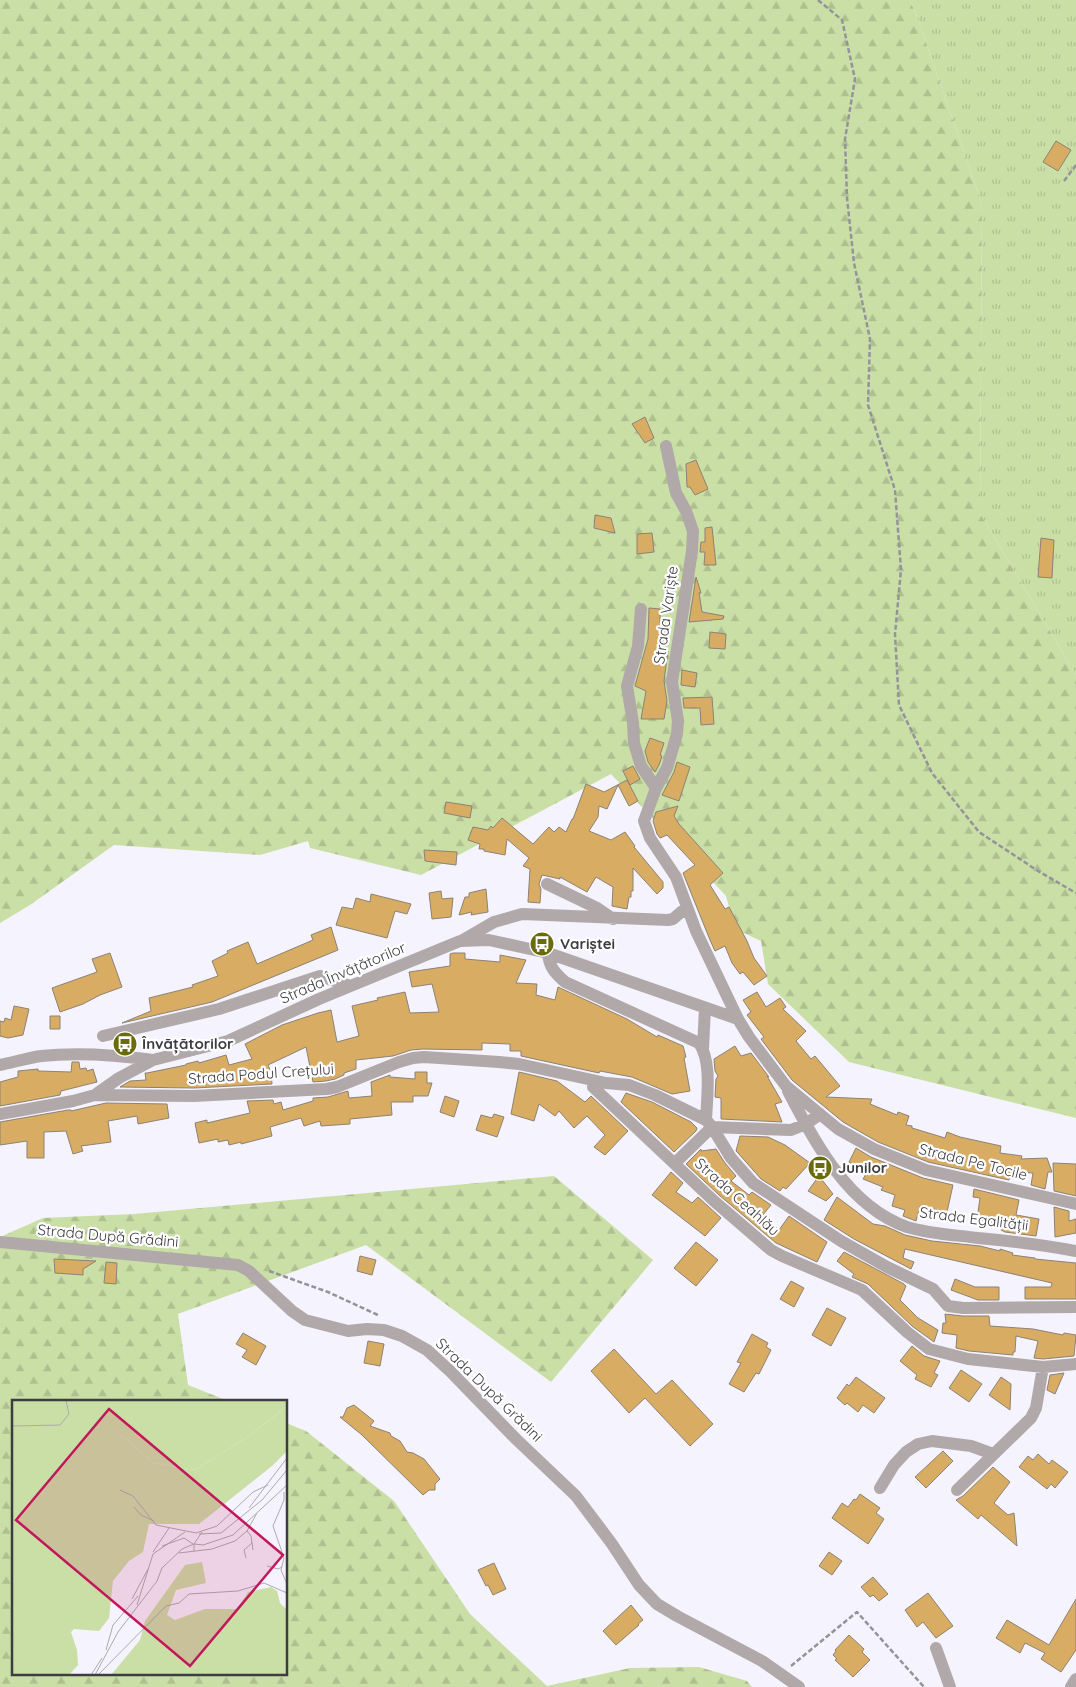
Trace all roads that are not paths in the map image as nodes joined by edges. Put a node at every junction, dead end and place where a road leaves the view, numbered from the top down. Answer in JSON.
{"nodes":[{"id":1,"x":666,"y":446,"type":"dead end"},
{"id":2,"x":641,"y":609,"type":"dead end"},
{"id":3,"x":656,"y":788,"type":"junction"},
{"id":4,"x":547,"y":884,"type":"dead end"},
{"id":5,"x":687,"y":907,"type":"junction"},
{"id":6,"x":613,"y":919,"type":"junction"},
{"id":7,"x":460,"y":941,"type":"junction"},
{"id":8,"x":548,"y":953,"type":"junction"},
{"id":9,"x":350,"y":986,"type":"junction"},
{"id":10,"x":706,"y":1008,"type":"junction"},
{"id":11,"x":738,"y":1019,"type":"junction"},
{"id":12,"x":103,"y":1036,"type":"dead end"},
{"id":13,"x":703,"y":1049,"type":"junction"},
{"id":14,"x":153,"y":1060,"type":"junction"},
{"id":15,"x":0,"y":1065,"type":"edge"},
{"id":16,"x":786,"y":1086,"type":"junction"},
{"id":17,"x":593,"y":1087,"type":"dead end"},
{"id":18,"x":95,"y":1095,"type":"junction"},
{"id":19,"x":0,"y":1114,"type":"edge"},
{"id":20,"x":820,"y":1114,"type":"junction"},
{"id":21,"x":709,"y":1124,"type":"junction"},
{"id":22,"x":806,"y":1124,"type":"junction"},
{"id":23,"x":675,"y":1163,"type":"junction"},
{"id":24,"x":1076,"y":1204,"type":"edge"},
{"id":25,"x":0,"y":1242,"type":"edge"},
{"id":26,"x":1076,"y":1251,"type":"edge"},
{"id":27,"x":1076,"y":1307,"type":"edge"},
{"id":28,"x":1076,"y":1364,"type":"edge"},
{"id":29,"x":1042,"y":1367,"type":"junction"},
{"id":30,"x":992,"y":1454,"type":"junction"},
{"id":31,"x":880,"y":1488,"type":"dead end"},
{"id":32,"x":957,"y":1490,"type":"dead end"},
{"id":33,"x":936,"y":1648,"type":"dead end"},
{"id":34,"x":1076,"y":1679,"type":"edge"},
{"id":35,"x":799,"y":1687,"type":"edge"},
{"id":36,"x":950,"y":1687,"type":"edge"},
{"id":37,"x":1071,"y":1687,"type":"edge"}],
"edges":[{"from":1,"to":3,"type":"street","name":"Strada Variște"},
{"from":2,"to":3,"type":"street","name":"Strada Variște"},
{"from":3,"to":5,"type":"street","name":"Strada Variște"},
{"from":4,"to":6,"type":"street"},
{"from":5,"to":6,"type":"street"},
{"from":5,"to":11,"type":"street","name":"Strada Variște"},
{"from":6,"to":7,"type":"street"},
{"from":7,"to":8,"type":"street","name":"Strada Învățătorilor"},
{"from":7,"to":9,"type":"street","name":"Strada Învățătorilor"},
{"from":8,"to":10,"type":"street","name":"Strada Învățătorilor"},
{"from":8,"to":13,"type":"street"},
{"from":9,"to":12,"type":"street"},
{"from":9,"to":14,"type":"street","name":"Strada Învățătorilor"},
{"from":10,"to":11,"type":"street","name":"Strada Învățătorilor"},
{"from":10,"to":13,"type":"street"},
{"from":11,"to":16,"type":"street","name":"Strada Pe Tocile"},
{"from":13,"to":21,"type":"street"},
{"from":14,"to":15,"type":"street","name":"Strada Învățătorilor"},
{"from":14,"to":18,"type":"street","name":"Strada Învățătorilor"},
{"from":16,"to":20,"type":"street","name":"Strada Pe Tocile"},
{"from":16,"to":22,"type":"street","name":"Strada Egalității"},
{"from":17,"to":23,"type":"street","name":"Strada Ceahlău"},
{"from":18,"to":19,"type":"street","name":"Strada Podul Crețului"},
{"from":18,"to":21,"type":"street","name":"Strada Podul Crețului"},
{"from":20,"to":22,"type":"street"},
{"from":20,"to":24,"type":"street","name":"Strada Pe Tocile"},
{"from":21,"to":22,"type":"street","name":"Strada Podul Crețului"},
{"from":21,"to":23,"type":"street","name":"Strada Ceahlău"},
{"from":21,"to":27,"type":"street"},
{"from":22,"to":26,"type":"street","name":"Strada Egalității"},
{"from":23,"to":29,"type":"street","name":"Strada Ceahlău"},
{"from":25,"to":35,"type":"street","name":"Strada După Grădini"},
{"from":28,"to":29,"type":"street","name":"Strada Ceahlău"},
{"from":29,"to":30,"type":"street"},
{"from":30,"to":31,"type":"street"},
{"from":30,"to":32,"type":"street"},
{"from":33,"to":36,"type":"street"},
{"from":34,"to":37,"type":"street"}]}
